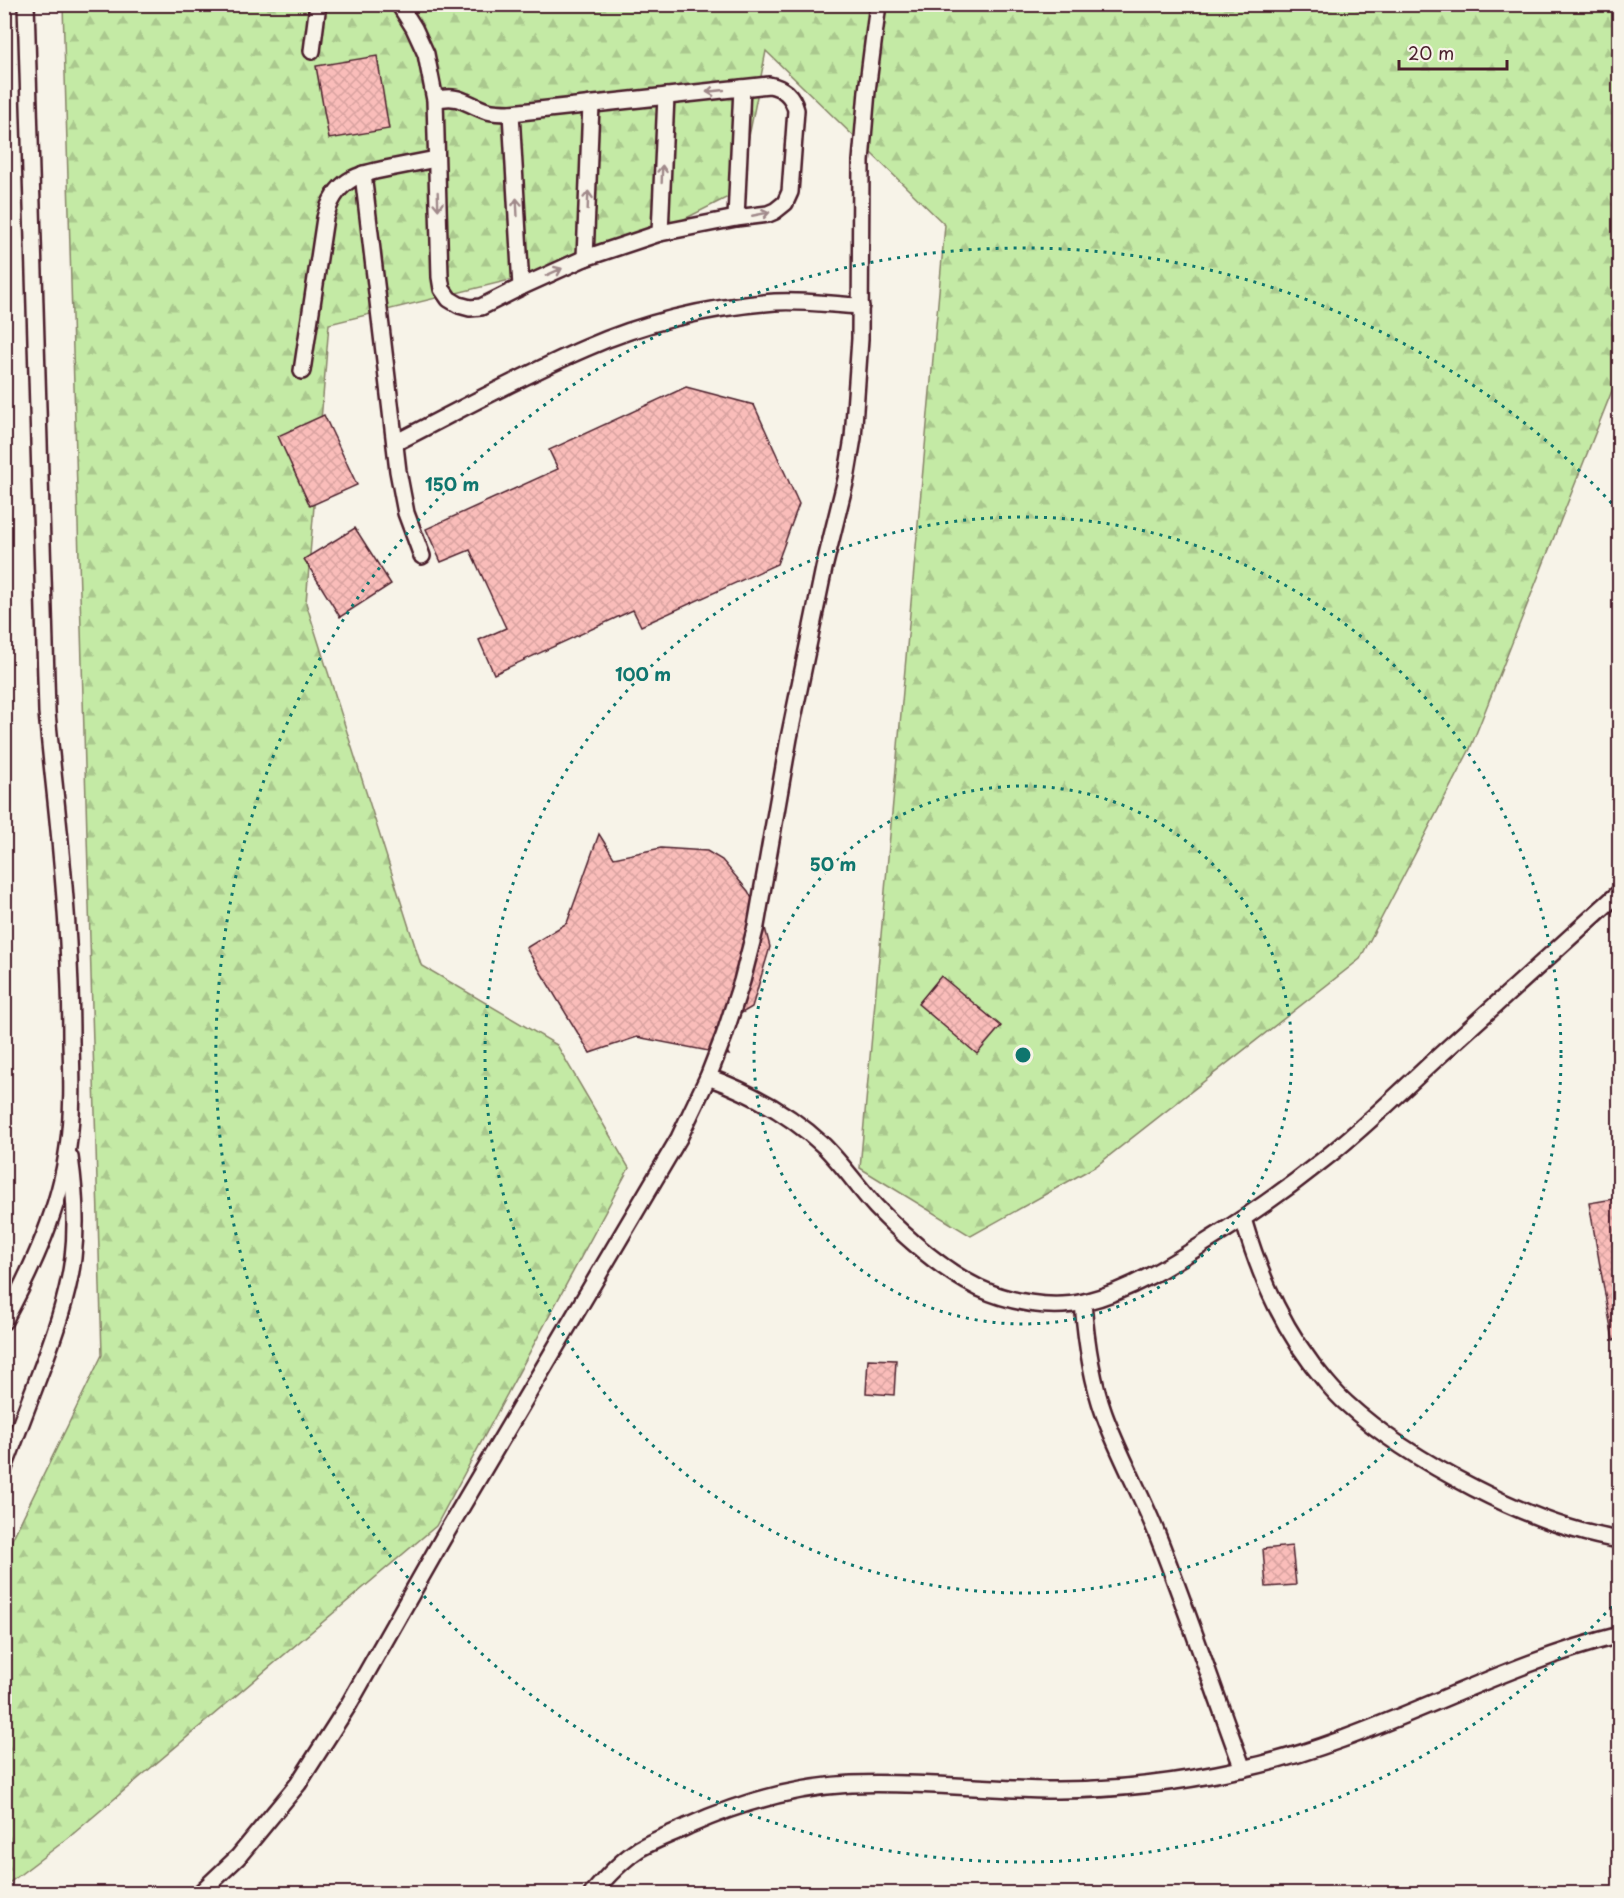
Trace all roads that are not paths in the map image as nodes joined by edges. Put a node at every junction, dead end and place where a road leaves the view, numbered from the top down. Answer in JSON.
{"nodes":[{"id":1,"x":26,"y":4,"type":"edge"},
{"id":2,"x":318,"y":4,"type":"edge"},
{"id":3,"x":399,"y":4,"type":"edge"},
{"id":4,"x":878,"y":4,"type":"edge"},
{"id":5,"x":312,"y":51,"type":"dead end"},
{"id":6,"x":742,"y":88,"type":"junction"},
{"id":7,"x":666,"y":96,"type":"junction"},
{"id":8,"x":435,"y":100,"type":"junction"},
{"id":9,"x":591,"y":104,"type":"junction"},
{"id":10,"x":511,"y":113,"type":"junction"},
{"id":11,"x":436,"y":159,"type":"junction"},
{"id":12,"x":363,"y":174,"type":"junction"},
{"id":13,"x":736,"y":218,"type":"junction"},
{"id":14,"x":660,"y":233,"type":"junction"},
{"id":15,"x":585,"y":258,"type":"junction"},
{"id":16,"x":521,"y":287,"type":"junction"},
{"id":17,"x":861,"y":306,"type":"junction"},
{"id":18,"x":303,"y":371,"type":"dead end"},
{"id":19,"x":395,"y":443,"type":"junction"},
{"id":20,"x":422,"y":556,"type":"dead end"},
{"id":21,"x":1620,"y":892,"type":"edge"},
{"id":22,"x":708,"y":1077,"type":"junction"},
{"id":23,"x":68,"y":1149,"type":"junction"},
{"id":24,"x":1243,"y":1219,"type":"junction"},
{"id":25,"x":1083,"y":1303,"type":"junction"},
{"id":26,"x":4,"y":1321,"type":"edge"},
{"id":27,"x":4,"y":1468,"type":"edge"},
{"id":28,"x":1620,"y":1540,"type":"edge"},
{"id":29,"x":1620,"y":1635,"type":"edge"},
{"id":30,"x":1242,"y":1769,"type":"junction"},
{"id":31,"x":199,"y":1893,"type":"edge"},
{"id":32,"x":592,"y":1893,"type":"edge"}],
"edges":[{"from":1,"to":23,"type":"lane"},
{"from":2,"to":5,"type":"lane"},
{"from":3,"to":8,"type":"lane"},
{"from":4,"to":17,"type":"lane"},
{"from":6,"to":7,"type":"lane","one_way":true},
{"from":6,"to":13,"type":"lane"},
{"from":13,"to":6,"type":"lane","one_way":true},
{"from":7,"to":9,"type":"lane"},
{"from":14,"to":7,"type":"lane","one_way":true},
{"from":8,"to":10,"type":"lane"},
{"from":8,"to":11,"type":"lane"},
{"from":9,"to":10,"type":"lane"},
{"from":15,"to":9,"type":"lane","one_way":true},
{"from":16,"to":10,"type":"lane","one_way":true},
{"from":11,"to":12,"type":"lane"},
{"from":11,"to":16,"type":"lane","one_way":true},
{"from":12,"to":18,"type":"lane"},
{"from":12,"to":19,"type":"lane"},
{"from":13,"to":14,"type":"lane"},
{"from":14,"to":15,"type":"lane"},
{"from":16,"to":15,"type":"lane","one_way":true},
{"from":17,"to":19,"type":"lane"},
{"from":17,"to":22,"type":"lane"},
{"from":19,"to":20,"type":"lane"},
{"from":21,"to":24,"type":"lane"},
{"from":22,"to":25,"type":"lane"},
{"from":22,"to":31,"type":"lane"},
{"from":23,"to":26,"type":"lane"},
{"from":23,"to":27,"type":"lane"},
{"from":24,"to":25,"type":"lane"},
{"from":24,"to":28,"type":"lane"},
{"from":25,"to":30,"type":"lane"},
{"from":29,"to":30,"type":"lane"},
{"from":30,"to":32,"type":"lane"}]}
